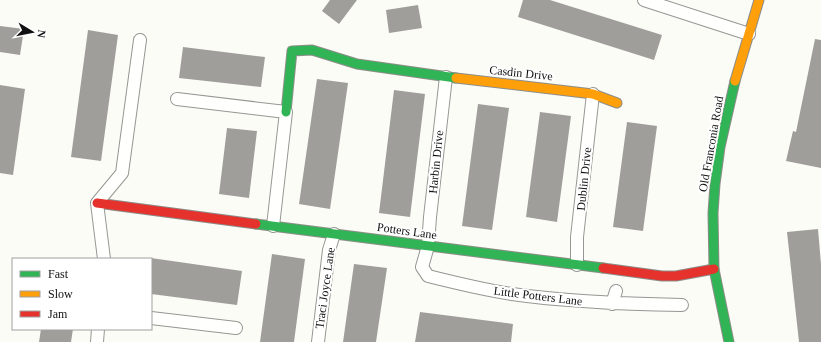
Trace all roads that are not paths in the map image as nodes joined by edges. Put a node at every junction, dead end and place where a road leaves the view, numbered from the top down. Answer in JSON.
{"nodes":[{"id":1,"x":644,"y":0,"type":"edge"},
{"id":2,"x":759,"y":0,"type":"edge"},
{"id":3,"x":749,"y":34,"type":"junction"},
{"id":4,"x":140,"y":40,"type":"dead end"},
{"id":5,"x":446,"y":77,"type":"junction"},
{"id":6,"x":593,"y":94,"type":"junction"},
{"id":7,"x":177,"y":99,"type":"dead end"},
{"id":8,"x":617,"y":103,"type":"dead end"},
{"id":9,"x":286,"y":112,"type":"junction"},
{"id":10,"x":97,"y":203,"type":"junction"},
{"id":11,"x":273,"y":226,"type":"junction"},
{"id":12,"x":334,"y":234,"type":"junction"},
{"id":13,"x":428,"y":246,"type":"junction"},
{"id":14,"x":104,"y":258,"type":"edge"},
{"id":15,"x":577,"y":265,"type":"junction"},
{"id":16,"x":714,"y":269,"type":"junction"},
{"id":17,"x":616,"y":290,"type":"dead end"},
{"id":18,"x":612,"y":304,"type":"junction"},
{"id":19,"x":682,"y":305,"type":"dead end"},
{"id":20,"x":152,"y":318,"type":"edge"},
{"id":21,"x":236,"y":328,"type":"dead end"},
{"id":22,"x":98,"y":330,"type":"edge"},
{"id":23,"x":97,"y":342,"type":"edge"},
{"id":24,"x":318,"y":342,"type":"edge"},
{"id":25,"x":730,"y":342,"type":"edge"}],
"edges":[{"from":1,"to":3,"type":"street"},
{"from":2,"to":3,"type":"street","name":"Old Franconia Road"},
{"from":3,"to":16,"type":"street","name":"Old Franconia Road"},
{"from":4,"to":10,"type":"street"},
{"from":5,"to":6,"type":"street","name":"Casdin Drive"},
{"from":5,"to":9,"type":"street","name":"Casdin Drive"},
{"from":5,"to":13,"type":"street","name":"Harbin Drive"},
{"from":6,"to":8,"type":"street","name":"Casdin Drive"},
{"from":6,"to":15,"type":"street","name":"Dublin Drive"},
{"from":7,"to":9,"type":"street"},
{"from":9,"to":11,"type":"street"},
{"from":10,"to":11,"type":"street","name":"Potters Lane"},
{"from":10,"to":14,"type":"street"},
{"from":11,"to":12,"type":"street","name":"Potters Lane"},
{"from":12,"to":13,"type":"street","name":"Potters Lane"},
{"from":12,"to":24,"type":"street","name":"Traci Joyce Lane"},
{"from":13,"to":15,"type":"street","name":"Potters Lane"},
{"from":13,"to":18,"type":"street","name":"Little Potters Lane"},
{"from":15,"to":16,"type":"street","name":"Potters Lane"},
{"from":16,"to":25,"type":"street","name":"Old Franconia Road"},
{"from":17,"to":18,"type":"street"},
{"from":18,"to":19,"type":"street","name":"Little Potters Lane"},
{"from":20,"to":21,"type":"street"},
{"from":22,"to":23,"type":"street"}]}
